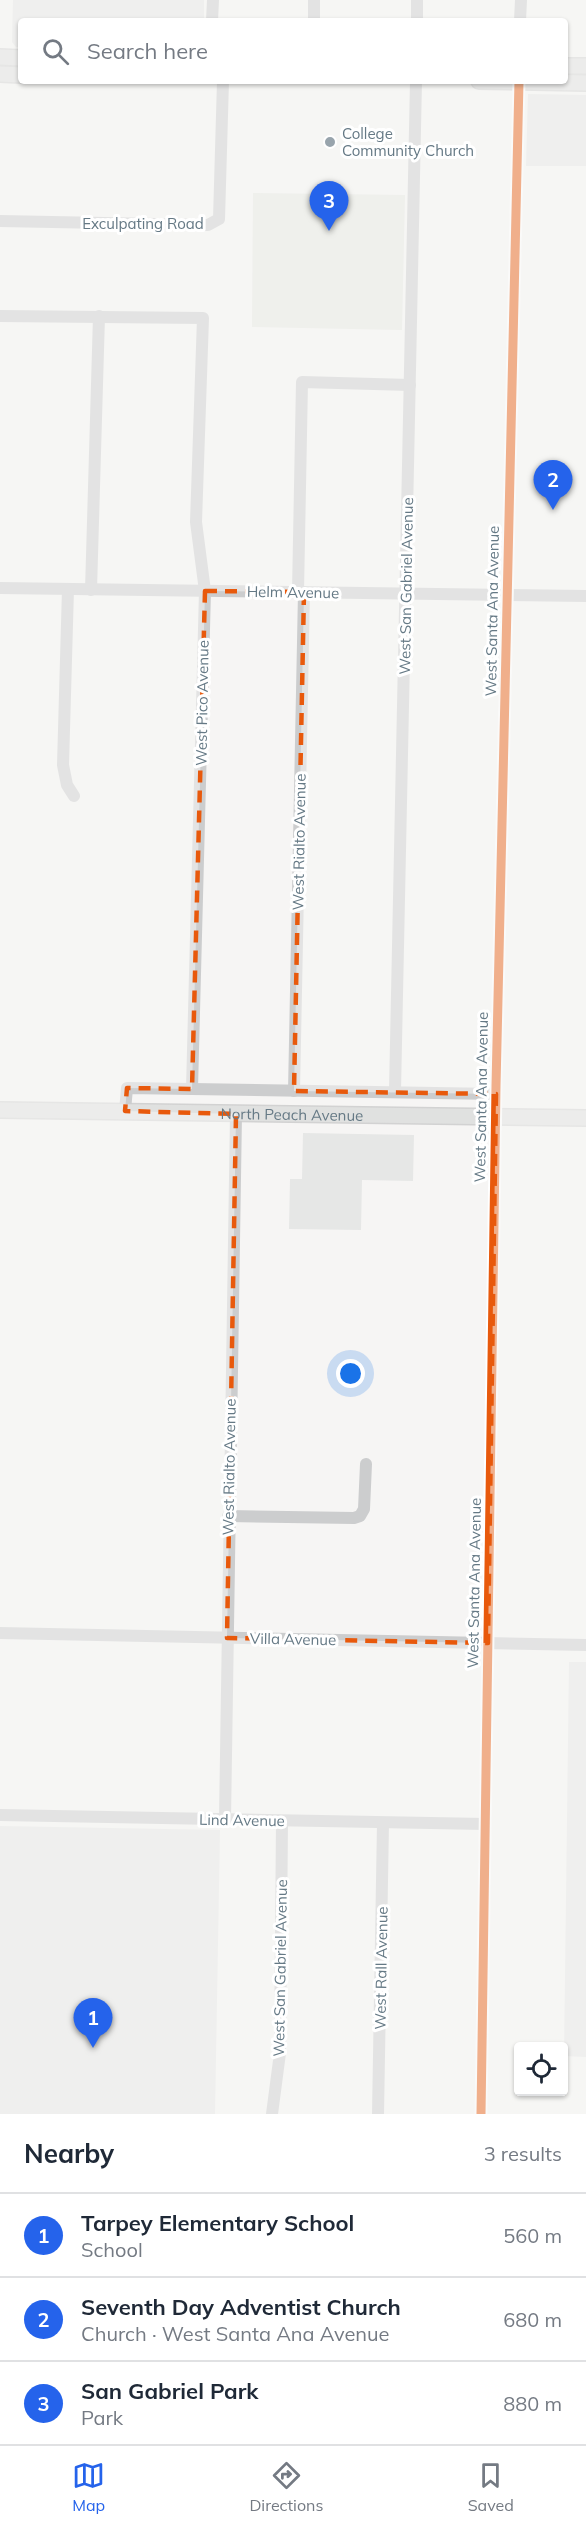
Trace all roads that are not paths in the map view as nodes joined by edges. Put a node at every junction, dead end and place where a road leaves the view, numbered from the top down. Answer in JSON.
{"nodes":[{"id":1,"x":213,"y":0,"type":"edge"},
{"id":2,"x":314,"y":0,"type":"edge"},
{"id":3,"x":417,"y":0,"type":"edge"},
{"id":4,"x":521,"y":0,"type":"edge"},
{"id":5,"x":212,"y":18,"type":"edge"},
{"id":6,"x":314,"y":18,"type":"edge"},
{"id":7,"x":417,"y":18,"type":"edge"},
{"id":8,"x":520,"y":18,"type":"edge"},
{"id":9,"x":0,"y":57,"type":"edge"},
{"id":10,"x":18,"y":58,"type":"edge"},
{"id":11,"x":568,"y":66,"type":"edge"},
{"id":12,"x":586,"y":66,"type":"edge"},
{"id":13,"x":0,"y":74,"type":"edge"},
{"id":14,"x":18,"y":75,"type":"edge"},
{"id":15,"x":223,"y":84,"type":"edge"},
{"id":16,"x":416,"y":84,"type":"edge"},
{"id":17,"x":519,"y":84,"type":"edge"},
{"id":18,"x":0,"y":221,"type":"edge"},
{"id":19,"x":0,"y":316,"type":"edge"},
{"id":20,"x":99,"y":316,"type":"junction"},
{"id":21,"x":410,"y":385,"type":"junction"},
{"id":22,"x":0,"y":588,"type":"edge"},
{"id":23,"x":68,"y":589,"type":"junction"},
{"id":24,"x":91,"y":590,"type":"junction"},
{"id":25,"x":205,"y":591,"type":"junction"},
{"id":26,"x":301,"y":592,"type":"junction"},
{"id":27,"x":406,"y":594,"type":"junction"},
{"id":28,"x":508,"y":594,"type":"junction"},
{"id":29,"x":586,"y":596,"type":"edge"},
{"id":30,"x":74,"y":796,"type":"dead end"},
{"id":31,"x":192,"y":1089,"type":"junction"},
{"id":32,"x":294,"y":1091,"type":"junction"},
{"id":33,"x":395,"y":1091,"type":"junction"},
{"id":34,"x":496,"y":1094,"type":"junction"},
{"id":35,"x":0,"y":1110,"type":"edge"},
{"id":36,"x":125,"y":1111,"type":"junction"},
{"id":37,"x":236,"y":1114,"type":"junction"},
{"id":38,"x":496,"y":1116,"type":"junction"},
{"id":39,"x":586,"y":1118,"type":"edge"},
{"id":40,"x":366,"y":1464,"type":"dead end"},
{"id":41,"x":228,"y":1516,"type":"junction"},
{"id":42,"x":0,"y":1633,"type":"edge"},
{"id":43,"x":226,"y":1638,"type":"junction"},
{"id":44,"x":488,"y":1643,"type":"junction"},
{"id":45,"x":586,"y":1645,"type":"edge"},
{"id":46,"x":0,"y":1815,"type":"edge"},
{"id":47,"x":225,"y":1819,"type":"junction"},
{"id":48,"x":282,"y":1821,"type":"junction"},
{"id":49,"x":383,"y":1823,"type":"junction"},
{"id":50,"x":485,"y":1824,"type":"junction"},
{"id":51,"x":272,"y":2114,"type":"edge"},
{"id":52,"x":378,"y":2114,"type":"edge"},
{"id":53,"x":480,"y":2114,"type":"edge"}],
"edges":[{"from":1,"to":5,"type":"street"},
{"from":2,"to":6,"type":"street"},
{"from":3,"to":7,"type":"street"},
{"from":4,"to":8,"type":"street"},
{"from":9,"to":10,"type":"main road"},
{"from":11,"to":12,"type":"main road"},
{"from":13,"to":14,"type":"main road"},
{"from":15,"to":18,"type":"street","name":"Exculpating Road"},
{"from":16,"to":21,"type":"street","name":"West San Gabriel Avenue"},
{"from":17,"to":28,"type":"street","name":"West Santa Ana Avenue"},
{"from":19,"to":20,"type":"street"},
{"from":20,"to":24,"type":"street"},
{"from":20,"to":25,"type":"street","name":"West Pico Avenue"},
{"from":21,"to":26,"type":"street","name":"West Rialto Avenue"},
{"from":21,"to":27,"type":"street","name":"West San Gabriel Avenue"},
{"from":22,"to":23,"type":"street","name":"Helm Avenue"},
{"from":23,"to":24,"type":"street","name":"Helm Avenue"},
{"from":23,"to":30,"type":"street"},
{"from":24,"to":25,"type":"street","name":"Helm Avenue"},
{"from":25,"to":26,"type":"street","name":"Helm Avenue"},
{"from":25,"to":31,"type":"street","name":"West Pico Avenue"},
{"from":26,"to":27,"type":"street","name":"Helm Avenue"},
{"from":26,"to":32,"type":"street","name":"West Rialto Avenue"},
{"from":27,"to":28,"type":"street","name":"Helm Avenue"},
{"from":27,"to":33,"type":"street","name":"West San Gabriel Avenue"},
{"from":28,"to":29,"type":"street","name":"Helm Avenue"},
{"from":28,"to":34,"type":"street","name":"West Santa Ana Avenue"},
{"from":31,"to":32,"type":"street"},
{"from":31,"to":36,"type":"street"},
{"from":32,"to":33,"type":"street"},
{"from":33,"to":34,"type":"street"},
{"from":34,"to":38,"type":"street","name":"West Santa Ana Avenue"},
{"from":35,"to":36,"type":"main road","name":"North Peach Avenue"},
{"from":36,"to":37,"type":"main road","name":"North Peach Avenue"},
{"from":37,"to":38,"type":"main road","name":"North Peach Avenue"},
{"from":37,"to":41,"type":"street","name":"West Rialto Avenue"},
{"from":38,"to":39,"type":"main road","name":"North Peach Avenue"},
{"from":38,"to":44,"type":"street","name":"West Santa Ana Avenue"},
{"from":40,"to":41,"type":"street"},
{"from":41,"to":43,"type":"street","name":"West Rialto Avenue"},
{"from":42,"to":43,"type":"street","name":"Villa Avenue"},
{"from":43,"to":44,"type":"street","name":"Villa Avenue"},
{"from":43,"to":47,"type":"street","name":"West Rialto Avenue"},
{"from":44,"to":45,"type":"street","name":"Villa Avenue"},
{"from":44,"to":50,"type":"street","name":"West Santa Ana Avenue"},
{"from":46,"to":47,"type":"street","name":"Lind Avenue"},
{"from":47,"to":48,"type":"street","name":"Lind Avenue"},
{"from":48,"to":49,"type":"street","name":"Lind Avenue"},
{"from":48,"to":51,"type":"street","name":"West San Gabriel Avenue"},
{"from":49,"to":50,"type":"street","name":"Lind Avenue"},
{"from":49,"to":52,"type":"street","name":"West Rall Avenue"},
{"from":50,"to":53,"type":"street","name":"West Santa Ana Avenue"}]}
